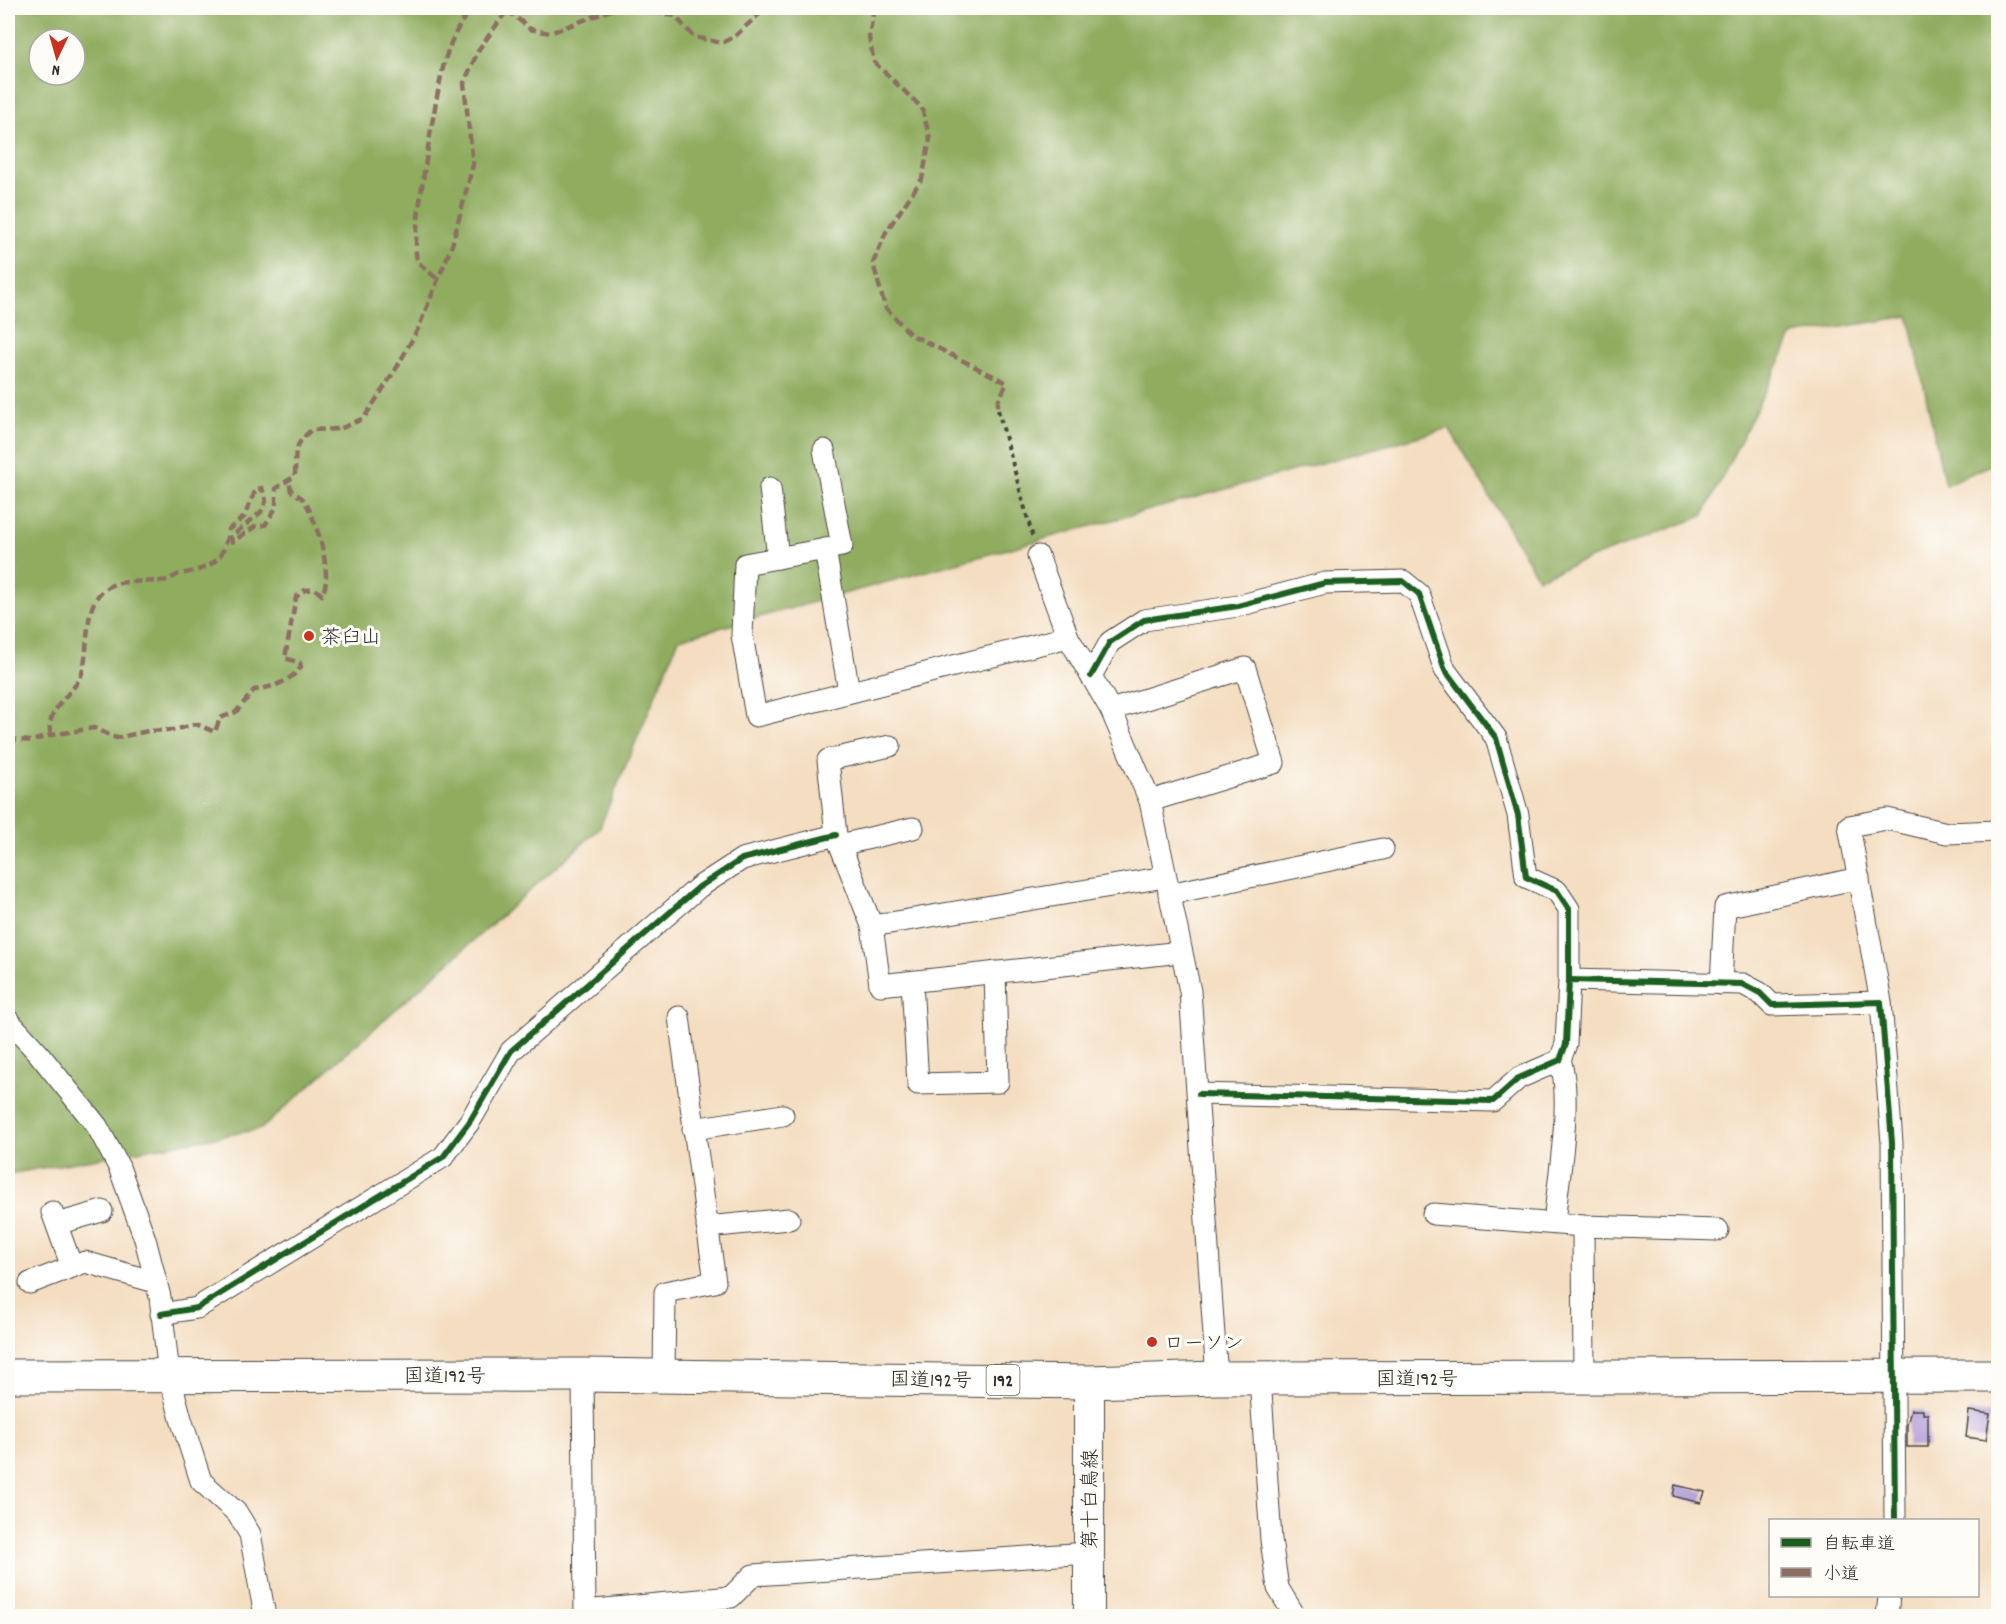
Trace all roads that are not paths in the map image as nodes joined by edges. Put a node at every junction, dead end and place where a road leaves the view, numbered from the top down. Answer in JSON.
{"nodes":[{"id":1,"x":824,"y":450,"type":"dead end"},
{"id":2,"x":770,"y":488,"type":"dead end"},
{"id":3,"x":825,"y":549,"type":"junction"},
{"id":4,"x":1038,"y":556,"type":"road end"},
{"id":5,"x":778,"y":558,"type":"junction"},
{"id":6,"x":1068,"y":637,"type":"junction"},
{"id":7,"x":1091,"y":676,"type":"junction"},
{"id":8,"x":849,"y":692,"type":"junction"},
{"id":9,"x":1111,"y":710,"type":"junction"},
{"id":10,"x":890,"y":746,"type":"dead end"},
{"id":11,"x":1150,"y":801,"type":"junction"},
{"id":12,"x":914,"y":828,"type":"dead end"},
{"id":13,"x":1998,"y":831,"type":"edge"},
{"id":14,"x":838,"y":840,"type":"junction"},
{"id":15,"x":1383,"y":849,"type":"dead end"},
{"id":16,"x":1859,"y":879,"type":"junction"},
{"id":17,"x":1167,"y":885,"type":"junction"},
{"id":18,"x":872,"y":926,"type":"junction"},
{"id":19,"x":1181,"y":952,"type":"junction"},
{"id":20,"x":995,"y":972,"type":"junction"},
{"id":21,"x":1569,"y":981,"type":"junction"},
{"id":22,"x":912,"y":982,"type":"junction"},
{"id":23,"x":1721,"y":984,"type":"junction"},
{"id":24,"x":1881,"y":1002,"type":"junction"},
{"id":25,"x":679,"y":1017,"type":"dead end"},
{"id":26,"x":8,"y":1020,"type":"edge"},
{"id":27,"x":1560,"y":1060,"type":"junction"},
{"id":28,"x":1199,"y":1094,"type":"junction"},
{"id":29,"x":783,"y":1115,"type":"dead end"},
{"id":30,"x":693,"y":1129,"type":"junction"},
{"id":31,"x":102,"y":1211,"type":"dead end"},
{"id":32,"x":1433,"y":1214,"type":"dead end"},
{"id":33,"x":789,"y":1219,"type":"dead end"},
{"id":34,"x":1554,"y":1223,"type":"junction"},
{"id":35,"x":1583,"y":1226,"type":"junction"},
{"id":36,"x":707,"y":1227,"type":"junction"},
{"id":37,"x":1718,"y":1230,"type":"dead end"},
{"id":38,"x":72,"y":1267,"type":"junction"},
{"id":39,"x":156,"y":1282,"type":"junction"},
{"id":40,"x":30,"y":1283,"type":"dead end"},
{"id":41,"x":161,"y":1314,"type":"junction"},
{"id":42,"x":169,"y":1374,"type":"junction"},
{"id":43,"x":583,"y":1375,"type":"junction"},
{"id":44,"x":8,"y":1376,"type":"edge"},
{"id":45,"x":664,"y":1376,"type":"junction"},
{"id":46,"x":1998,"y":1376,"type":"edge"},
{"id":47,"x":1584,"y":1377,"type":"junction"},
{"id":48,"x":1893,"y":1377,"type":"junction"},
{"id":49,"x":1216,"y":1378,"type":"junction"},
{"id":50,"x":1260,"y":1378,"type":"junction"},
{"id":51,"x":1089,"y":1382,"type":"junction"},
{"id":52,"x":1895,"y":1519,"type":"edge"},
{"id":53,"x":1089,"y":1553,"type":"junction"},
{"id":54,"x":1889,"y":1597,"type":"edge"},
{"id":55,"x":585,"y":1614,"type":"edge"},
{"id":56,"x":265,"y":1617,"type":"edge"},
{"id":57,"x":1089,"y":1617,"type":"edge"},
{"id":58,"x":1295,"y":1617,"type":"edge"},
{"id":59,"x":1887,"y":1617,"type":"edge"}],
"edges":[{"from":1,"to":3,"type":"street"},
{"from":2,"to":5,"type":"street"},
{"from":3,"to":5,"type":"street"},
{"from":3,"to":8,"type":"street"},
{"from":4,"to":6,"type":"street"},
{"from":5,"to":8,"type":"street"},
{"from":6,"to":7,"type":"street"},
{"from":6,"to":8,"type":"street"},
{"from":7,"to":9,"type":"street"},
{"from":7,"to":21,"type":"street"},
{"from":9,"to":11,"type":"street"},
{"from":9,"to":11,"type":"street"},
{"from":10,"to":14,"type":"street"},
{"from":11,"to":17,"type":"street"},
{"from":12,"to":14,"type":"street"},
{"from":13,"to":16,"type":"street"},
{"from":14,"to":18,"type":"street"},
{"from":14,"to":41,"type":"street"},
{"from":15,"to":17,"type":"street"},
{"from":16,"to":23,"type":"street"},
{"from":16,"to":24,"type":"street"},
{"from":17,"to":18,"type":"street"},
{"from":17,"to":19,"type":"street"},
{"from":18,"to":22,"type":"street"},
{"from":19,"to":20,"type":"street"},
{"from":19,"to":28,"type":"street"},
{"from":20,"to":22,"type":"street"},
{"from":20,"to":22,"type":"street"},
{"from":21,"to":23,"type":"street"},
{"from":21,"to":27,"type":"street"},
{"from":23,"to":24,"type":"street"},
{"from":24,"to":48,"type":"street"},
{"from":25,"to":30,"type":"street"},
{"from":26,"to":39,"type":"street"},
{"from":27,"to":28,"type":"street"},
{"from":27,"to":34,"type":"street"},
{"from":28,"to":49,"type":"street"},
{"from":29,"to":30,"type":"street"},
{"from":30,"to":36,"type":"street"},
{"from":31,"to":38,"type":"street"},
{"from":32,"to":34,"type":"street"},
{"from":33,"to":36,"type":"street"},
{"from":34,"to":35,"type":"street"},
{"from":35,"to":37,"type":"street"},
{"from":35,"to":47,"type":"street"},
{"from":36,"to":45,"type":"street"},
{"from":38,"to":39,"type":"street"},
{"from":38,"to":40,"type":"street"},
{"from":39,"to":41,"type":"street"},
{"from":41,"to":42,"type":"street"},
{"from":42,"to":43,"type":"highway","name":"国道192号","number":"192"},
{"from":42,"to":44,"type":"highway","name":"国道192号","number":"192"},
{"from":42,"to":56,"type":"street"},
{"from":43,"to":45,"type":"highway","name":"国道192号","number":"192"},
{"from":43,"to":55,"type":"street"},
{"from":45,"to":51,"type":"highway","name":"国道192号","number":"192"},
{"from":46,"to":48,"type":"highway","name":"国道192号","number":"192"},
{"from":47,"to":48,"type":"highway","name":"国道192号","number":"192"},
{"from":47,"to":50,"type":"highway","name":"国道192号","number":"192"},
{"from":48,"to":52,"type":"street"},
{"from":49,"to":50,"type":"highway","name":"国道192号","number":"192"},
{"from":49,"to":51,"type":"highway","name":"国道192号","number":"192"},
{"from":50,"to":58,"type":"street"},
{"from":51,"to":53,"type":"main road","name":"第十白鳥線"},
{"from":53,"to":55,"type":"street"},
{"from":53,"to":57,"type":"main road","name":"第十白鳥線"},
{"from":54,"to":59,"type":"street"}]}
